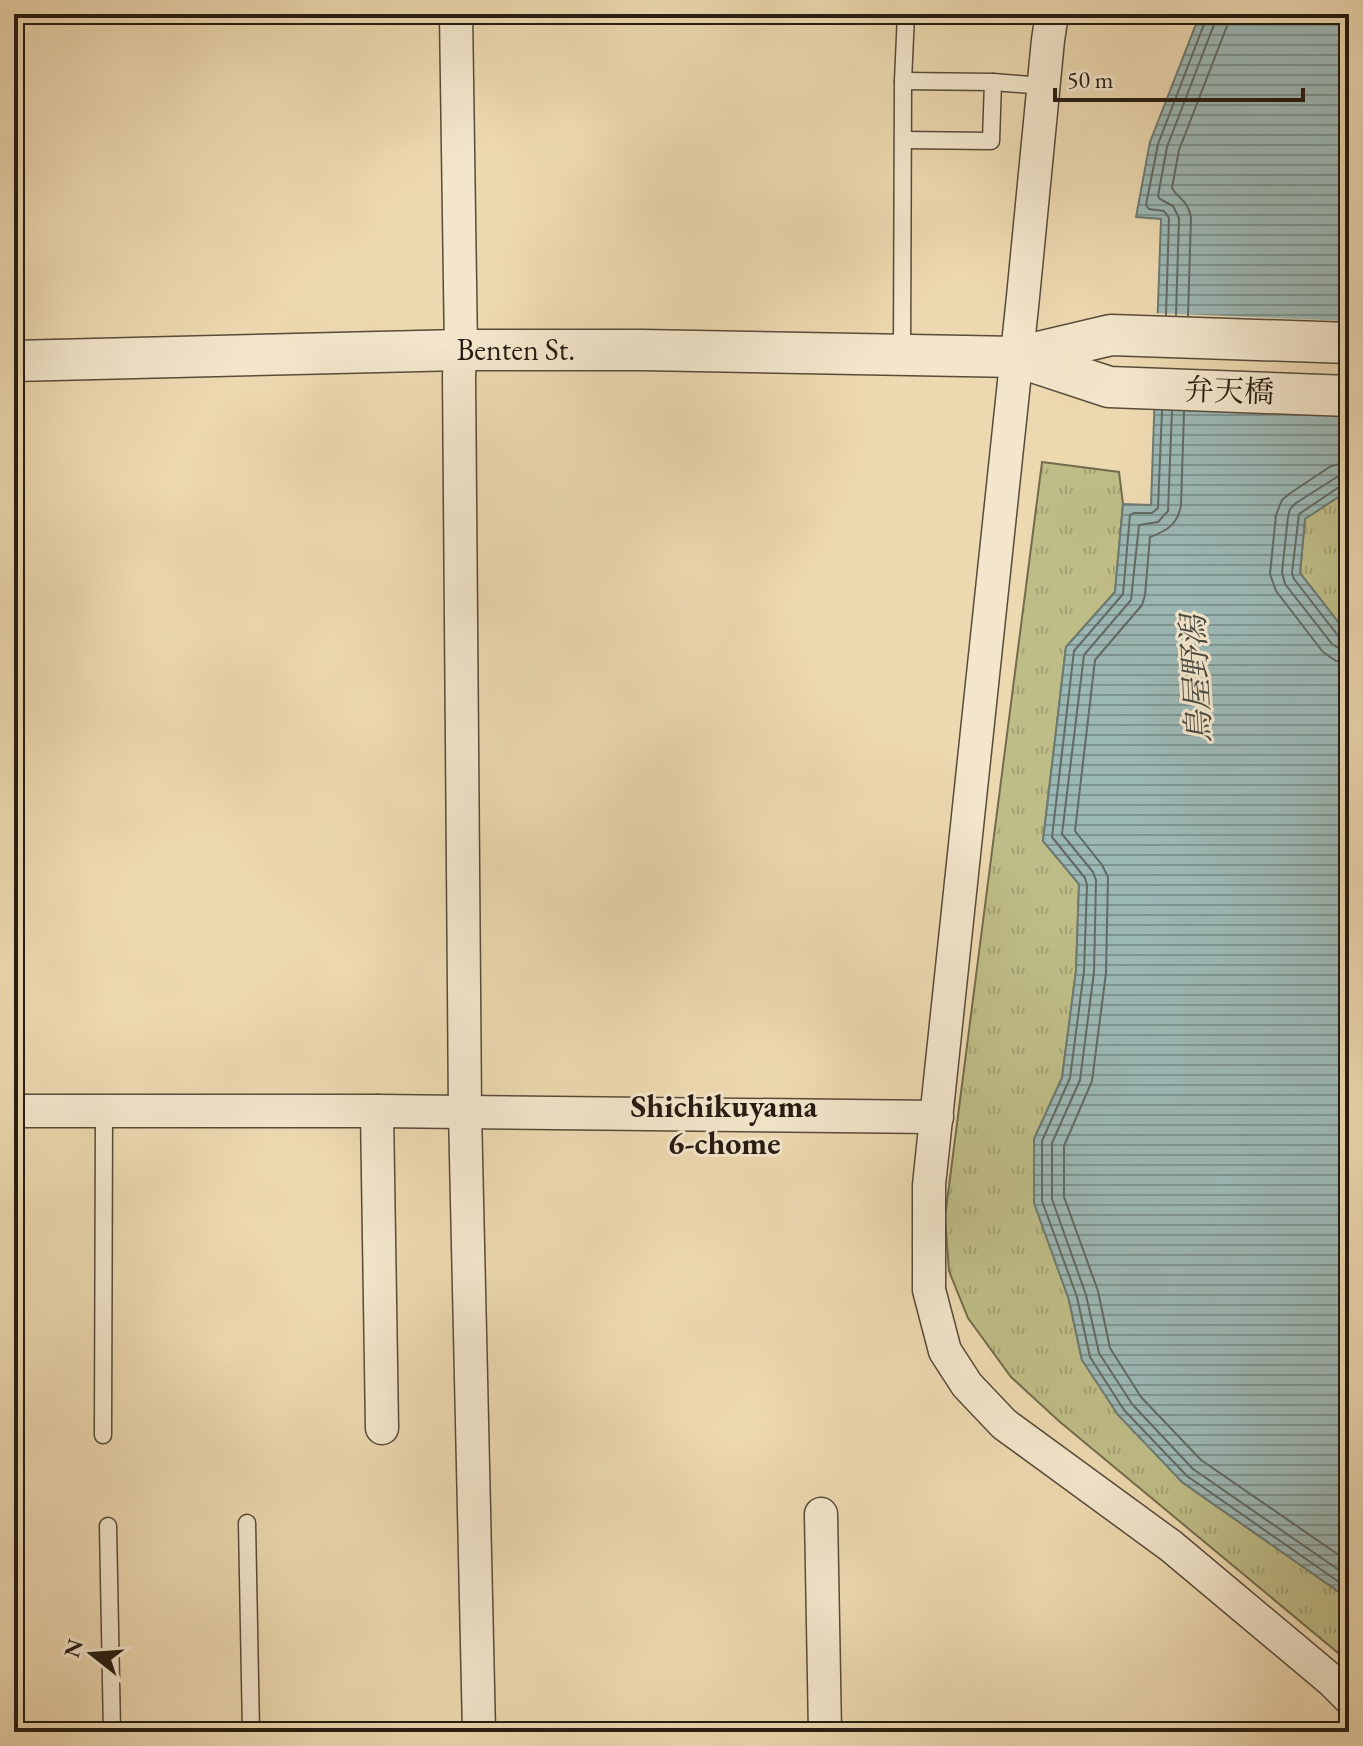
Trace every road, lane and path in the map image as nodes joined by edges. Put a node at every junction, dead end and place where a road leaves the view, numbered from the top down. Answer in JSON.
{"nodes":[{"id":1,"x":456,"y":14,"type":"edge"},
{"id":2,"x":906,"y":14,"type":"edge"},
{"id":3,"x":1052,"y":14,"type":"edge"},
{"id":4,"x":903,"y":81,"type":"junction"},
{"id":5,"x":993,"y":82,"type":"junction"},
{"id":6,"x":1043,"y":86,"type":"junction"},
{"id":7,"x":903,"y":140,"type":"junction"},
{"id":8,"x":1349,"y":343,"type":"edge"},
{"id":9,"x":461,"y":350,"type":"junction"},
{"id":10,"x":902,"y":354,"type":"junction"},
{"id":11,"x":1017,"y":357,"type":"junction"},
{"id":12,"x":14,"y":361,"type":"edge"},
{"id":13,"x":1349,"y":396,"type":"edge"},
{"id":14,"x":14,"y":1111,"type":"edge"},
{"id":15,"x":104,"y":1111,"type":"junction"},
{"id":16,"x":377,"y":1111,"type":"junction"},
{"id":17,"x":465,"y":1112,"type":"junction"},
{"id":18,"x":937,"y":1117,"type":"junction"},
{"id":19,"x":382,"y":1428,"type":"dead end"},
{"id":20,"x":103,"y":1435,"type":"dead end"},
{"id":21,"x":821,"y":1514,"type":"dead end"},
{"id":22,"x":247,"y":1523,"type":"dead end"},
{"id":23,"x":108,"y":1526,"type":"dead end"},
{"id":24,"x":1349,"y":1698,"type":"edge"},
{"id":25,"x":112,"y":1732,"type":"edge"},
{"id":26,"x":251,"y":1732,"type":"edge"},
{"id":27,"x":479,"y":1732,"type":"edge"},
{"id":28,"x":825,"y":1732,"type":"edge"}],
"edges":[{"from":1,"to":9,"type":"street"},
{"from":2,"to":4,"type":"lane"},
{"from":3,"to":6,"type":"street"},
{"from":4,"to":5,"type":"lane"},
{"from":4,"to":7,"type":"lane"},
{"from":5,"to":6,"type":"lane"},
{"from":5,"to":7,"type":"lane"},
{"from":6,"to":11,"type":"street"},
{"from":7,"to":10,"type":"lane"},
{"from":8,"to":11,"type":"street","name":"弁天橋"},
{"from":9,"to":10,"type":"street","name":"Benten St."},
{"from":9,"to":12,"type":"street","name":"Benten St."},
{"from":9,"to":17,"type":"street"},
{"from":10,"to":11,"type":"street","name":"Benten St."},
{"from":11,"to":13,"type":"street","name":"弁天橋"},
{"from":11,"to":18,"type":"street"},
{"from":14,"to":15,"type":"street"},
{"from":15,"to":16,"type":"street"},
{"from":15,"to":20,"type":"lane"},
{"from":16,"to":17,"type":"street"},
{"from":16,"to":19,"type":"street"},
{"from":17,"to":18,"type":"street"},
{"from":17,"to":27,"type":"street"},
{"from":18,"to":24,"type":"street"},
{"from":21,"to":28,"type":"street"},
{"from":22,"to":26,"type":"lane"},
{"from":23,"to":25,"type":"lane"}]}
